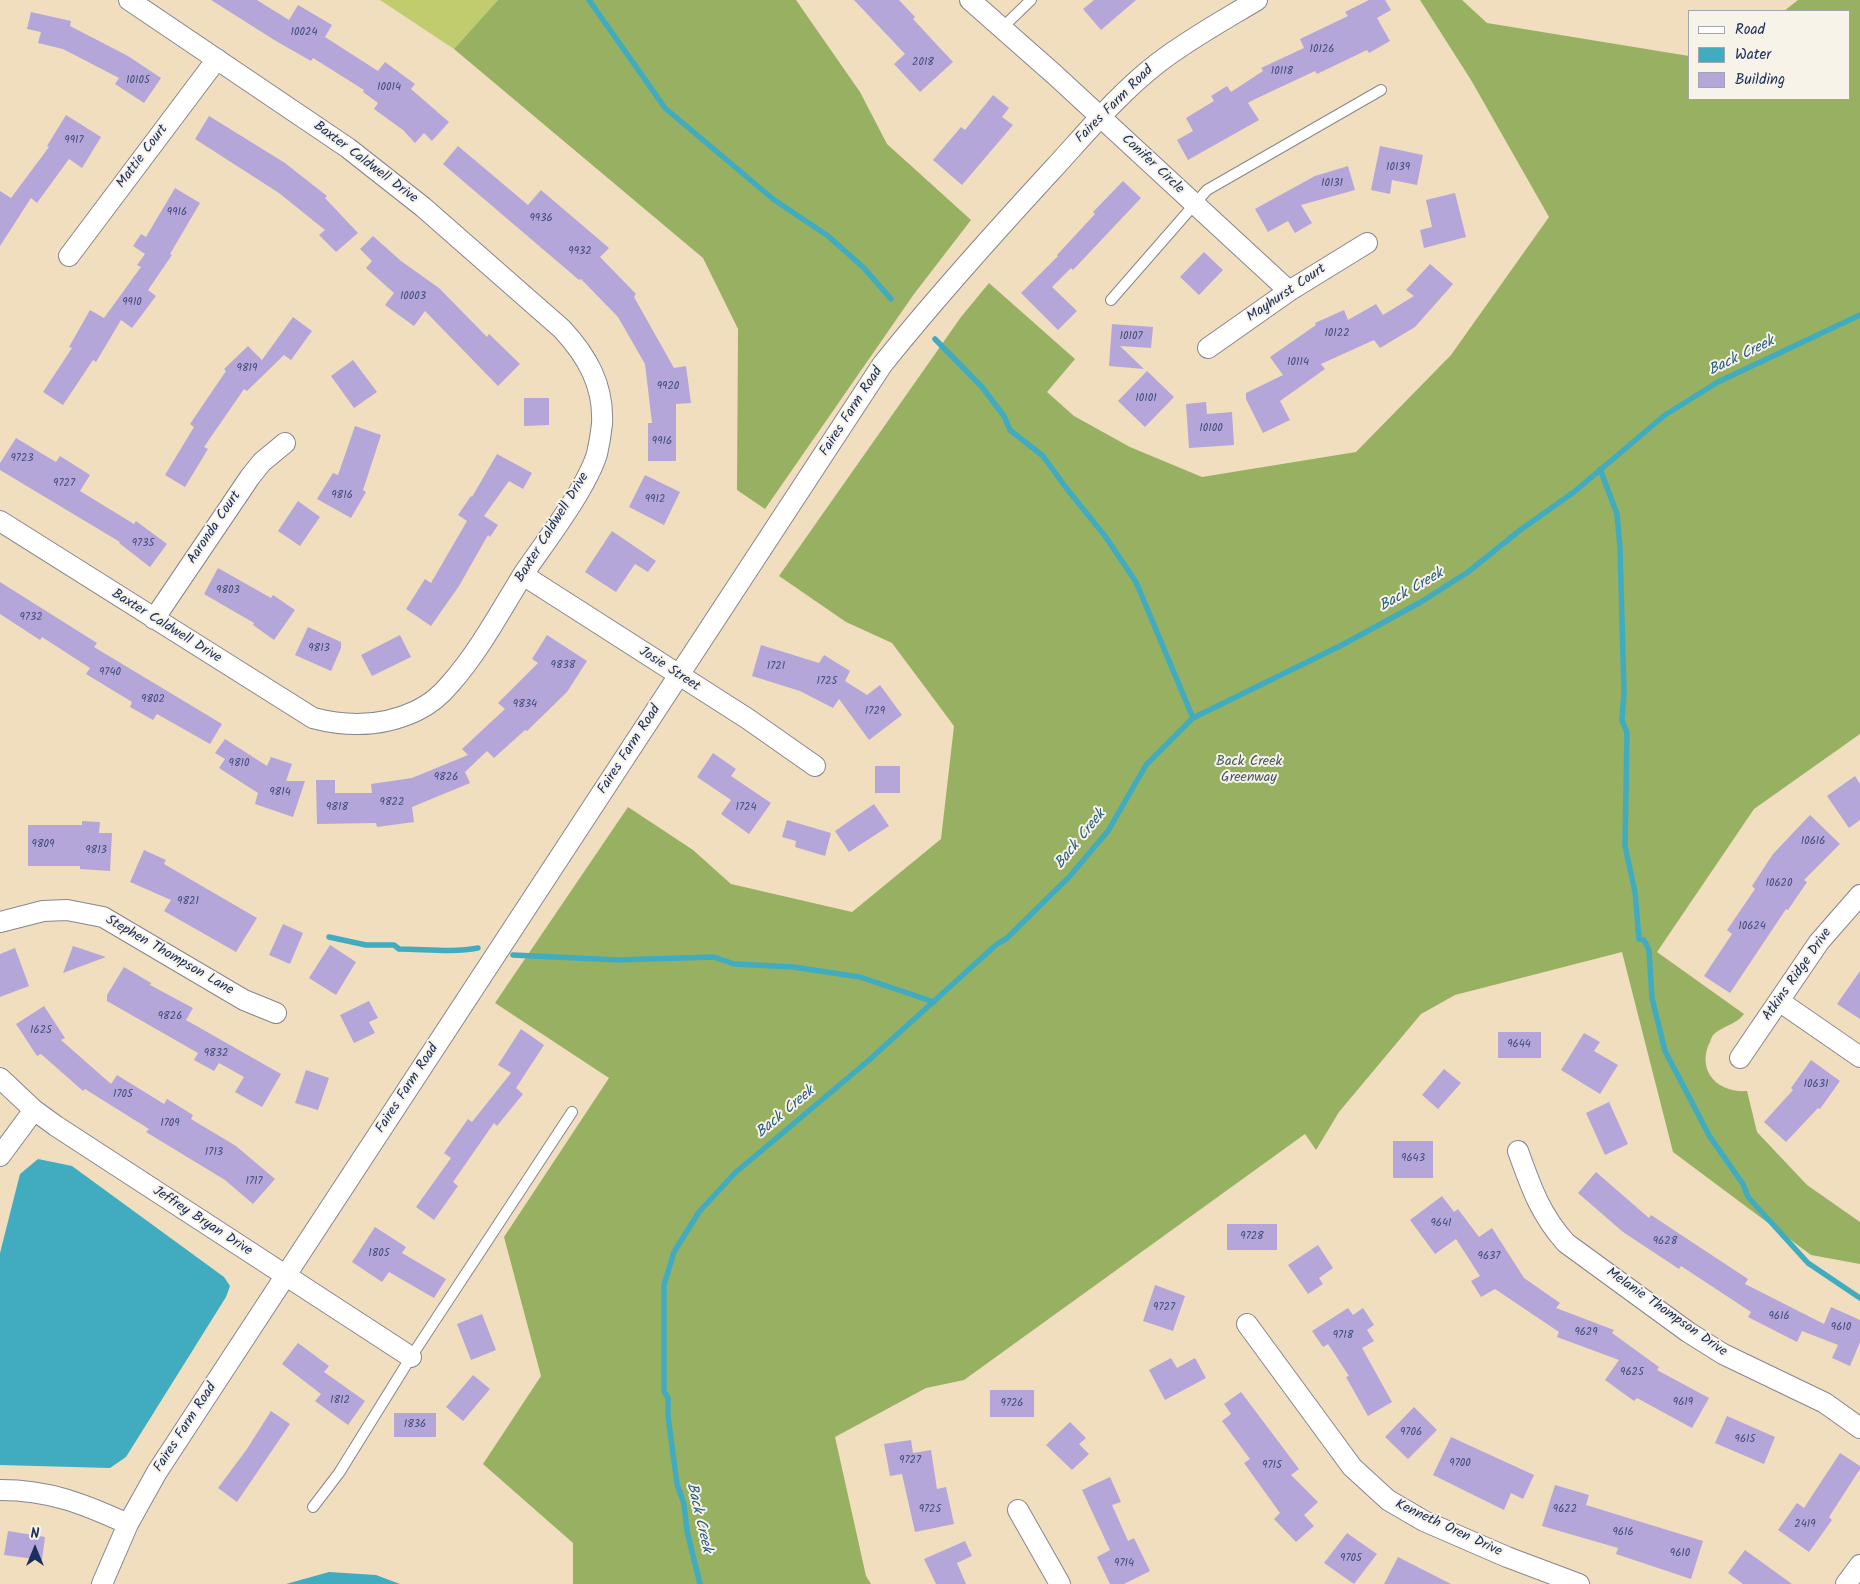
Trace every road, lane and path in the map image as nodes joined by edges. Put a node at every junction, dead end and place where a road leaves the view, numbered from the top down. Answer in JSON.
{"nodes":[{"id":1,"x":129,"y":0,"type":"edge"},
{"id":2,"x":970,"y":0,"type":"edge"},
{"id":3,"x":1031,"y":0,"type":"edge"},
{"id":4,"x":1257,"y":0,"type":"edge"},
{"id":5,"x":1001,"y":29,"type":"junction"},
{"id":6,"x":217,"y":58,"type":"junction"},
{"id":7,"x":1381,"y":90,"type":"dead end"},
{"id":8,"x":1100,"y":117,"type":"junction"},
{"id":9,"x":1194,"y":204,"type":"junction"},
{"id":10,"x":1367,"y":243,"type":"dead end"},
{"id":11,"x":69,"y":256,"type":"dead end"},
{"id":12,"x":1289,"y":291,"type":"junction"},
{"id":13,"x":1111,"y":300,"type":"dead end"},
{"id":14,"x":1208,"y":348,"type":"dead end"},
{"id":15,"x":285,"y":443,"type":"dead end"},
{"id":16,"x":0,"y":521,"type":"edge"},
{"id":17,"x":523,"y":575,"type":"junction"},
{"id":18,"x":154,"y":620,"type":"junction"},
{"id":19,"x":678,"y":676,"type":"junction"},
{"id":20,"x":815,"y":766,"type":"dead end"},
{"id":21,"x":1860,"y":895,"type":"edge"},
{"id":22,"x":0,"y":922,"type":"edge"},
{"id":23,"x":1779,"y":1001,"type":"junction"},
{"id":24,"x":276,"y":1013,"type":"dead end"},
{"id":25,"x":1860,"y":1056,"type":"edge"},
{"id":26,"x":1740,"y":1058,"type":"dead end"},
{"id":27,"x":0,"y":1078,"type":"edge"},
{"id":28,"x":34,"y":1110,"type":"junction"},
{"id":29,"x":572,"y":1112,"type":"dead end"},
{"id":30,"x":1518,"y":1151,"type":"dead end"},
{"id":31,"x":0,"y":1156,"type":"edge"},
{"id":32,"x":286,"y":1277,"type":"junction"},
{"id":33,"x":1247,"y":1324,"type":"dead end"},
{"id":34,"x":411,"y":1357,"type":"junction"},
{"id":35,"x":1860,"y":1428,"type":"edge"},
{"id":36,"x":0,"y":1490,"type":"edge"},
{"id":37,"x":312,"y":1507,"type":"dead end"},
{"id":38,"x":1018,"y":1510,"type":"dead end"},
{"id":39,"x":128,"y":1524,"type":"junction"},
{"id":40,"x":1860,"y":1564,"type":"edge"},
{"id":41,"x":102,"y":1584,"type":"edge"},
{"id":42,"x":1060,"y":1584,"type":"edge"},
{"id":43,"x":1580,"y":1584,"type":"edge"},
{"id":44,"x":1846,"y":1584,"type":"edge"}],
"edges":[{"from":1,"to":6,"type":"street","name":"Baxter Caldwell Drive"},
{"from":2,"to":5,"type":"street","name":"Conifer Circle"},
{"from":3,"to":5,"type":"lane"},
{"from":4,"to":8,"type":"street","name":"Faires Farm Road"},
{"from":5,"to":8,"type":"street","name":"Conifer Circle"},
{"from":6,"to":11,"type":"street","name":"Mattie Court"},
{"from":6,"to":17,"type":"street","name":"Baxter Caldwell Drive"},
{"from":7,"to":9,"type":"lane"},
{"from":8,"to":9,"type":"street","name":"Conifer Circle"},
{"from":8,"to":19,"type":"street","name":"Faires Farm Road"},
{"from":9,"to":12,"type":"street","name":"Conifer Circle"},
{"from":9,"to":13,"type":"lane"},
{"from":10,"to":12,"type":"street","name":"Mayhurst Court"},
{"from":12,"to":14,"type":"street","name":"Mayhurst Court"},
{"from":15,"to":18,"type":"street","name":"Aaronda Court"},
{"from":16,"to":18,"type":"street","name":"Baxter Caldwell Drive"},
{"from":17,"to":18,"type":"street","name":"Baxter Caldwell Drive"},
{"from":17,"to":19,"type":"street","name":"Josie Street"},
{"from":19,"to":20,"type":"street","name":"Josie Street"},
{"from":19,"to":32,"type":"street","name":"Faires Farm Road"},
{"from":21,"to":23,"type":"street","name":"Atkins Ridge Drive"},
{"from":22,"to":24,"type":"street","name":"Stephen Thompson Lane"},
{"from":23,"to":25,"type":"street"},
{"from":23,"to":26,"type":"street","name":"Atkins Ridge Drive"},
{"from":27,"to":28,"type":"street","name":"Jeffrey Bryan Drive"},
{"from":28,"to":31,"type":"street"},
{"from":28,"to":32,"type":"street","name":"Jeffrey Bryan Drive"},
{"from":29,"to":34,"type":"lane"},
{"from":30,"to":35,"type":"street","name":"Melanie Thompson Drive"},
{"from":32,"to":34,"type":"street","name":"Jeffrey Bryan Drive"},
{"from":32,"to":39,"type":"street","name":"Faires Farm Road"},
{"from":33,"to":43,"type":"street","name":"Kenneth Oren Drive"},
{"from":34,"to":37,"type":"lane"},
{"from":36,"to":39,"type":"street"},
{"from":38,"to":42,"type":"street"},
{"from":39,"to":41,"type":"street","name":"Faires Farm Road"},
{"from":40,"to":44,"type":"street"}]}
